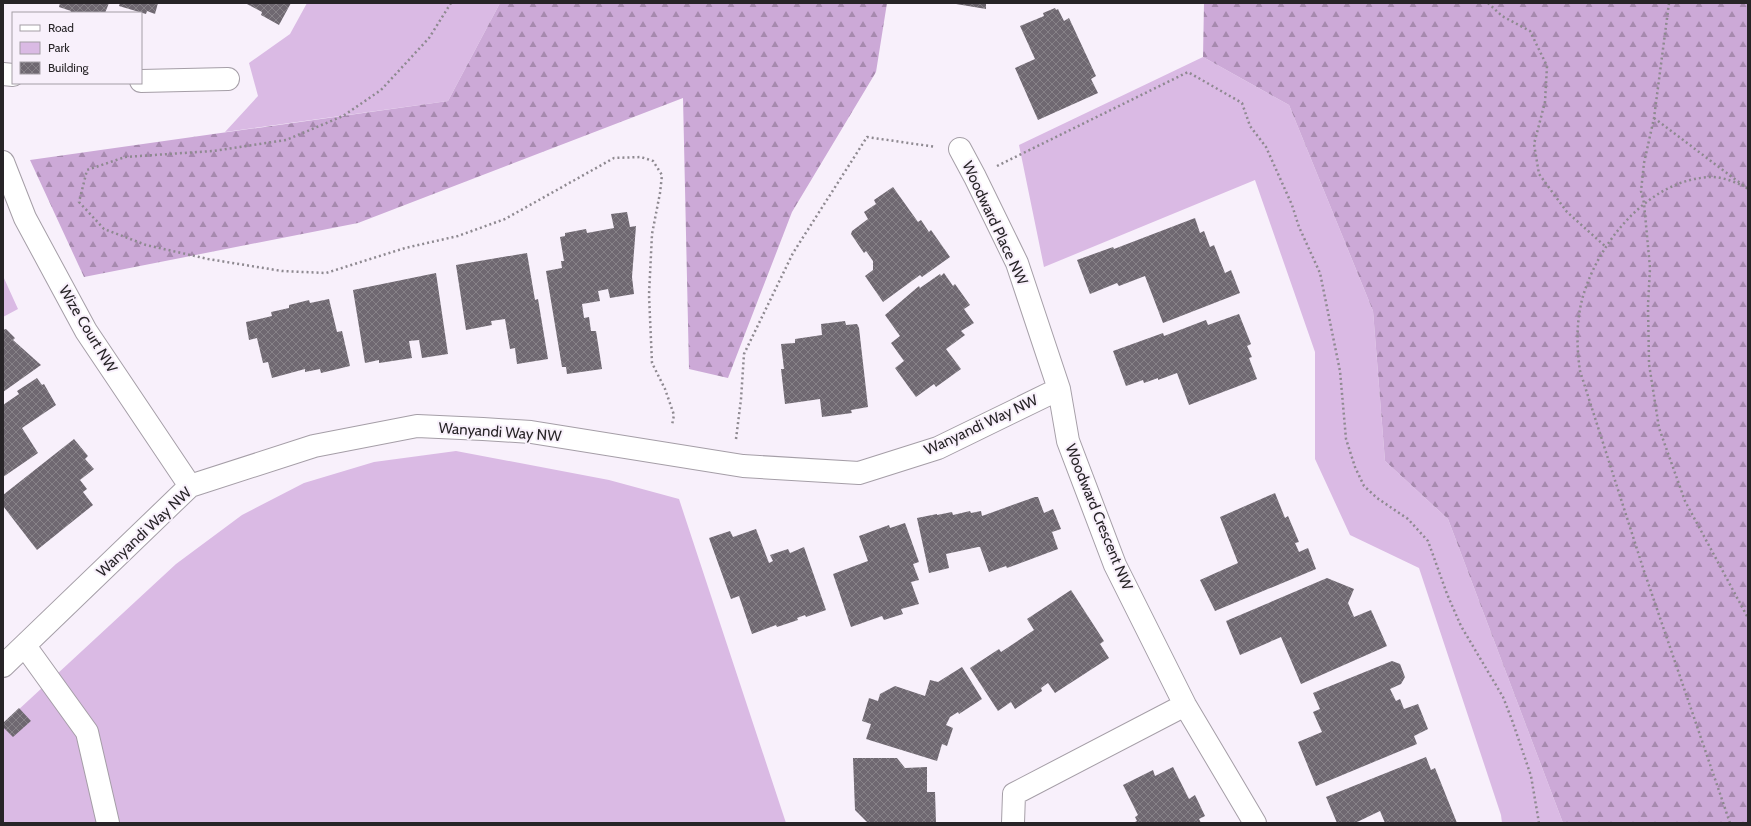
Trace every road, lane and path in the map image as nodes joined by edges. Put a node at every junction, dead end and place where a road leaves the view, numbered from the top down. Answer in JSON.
{"nodes":[{"id":1,"x":451,"y":3,"type":"edge"},
{"id":2,"x":1488,"y":3,"type":"edge"},
{"id":3,"x":1669,"y":3,"type":"edge"},
{"id":4,"x":228,"y":79,"type":"dead end"},
{"id":5,"x":142,"y":81,"type":"edge"},
{"id":6,"x":1654,"y":118,"type":"junction"},
{"id":7,"x":960,"y":149,"type":"joint"},
{"id":8,"x":3,"y":162,"type":"edge"},
{"id":9,"x":975,"y":176,"type":"junction"},
{"id":10,"x":1744,"y":186,"type":"junction"},
{"id":11,"x":1748,"y":189,"type":"edge"},
{"id":12,"x":1644,"y":203,"type":"junction"},
{"id":13,"x":1606,"y":247,"type":"junction"},
{"id":14,"x":1059,"y":389,"type":"junction"},
{"id":15,"x":672,"y":425,"type":"dead end"},
{"id":16,"x":736,"y":439,"type":"dead end"},
{"id":17,"x":190,"y":486,"type":"junction"},
{"id":18,"x":1748,"y":618,"type":"edge"},
{"id":19,"x":25,"y":646,"type":"junction"},
{"id":20,"x":3,"y":666,"type":"edge"},
{"id":21,"x":1185,"y":705,"type":"junction"},
{"id":22,"x":108,"y":823,"type":"edge"},
{"id":23,"x":1013,"y":823,"type":"edge"},
{"id":24,"x":1254,"y":823,"type":"edge"},
{"id":25,"x":1540,"y":823,"type":"edge"},
{"id":26,"x":1730,"y":823,"type":"edge"}],
"edges":[{"from":1,"to":15,"type":"path"},
{"from":2,"to":13,"type":"path"},
{"from":3,"to":6,"type":"path"},
{"from":4,"to":5,"type":"street"},
{"from":6,"to":10,"type":"path"},
{"from":6,"to":12,"type":"path"},
{"from":7,"to":9,"type":"street","name":"Woodward Place NW"},
{"from":7,"to":16,"type":"path"},
{"from":8,"to":17,"type":"street","name":"Wize Court NW"},
{"from":9,"to":14,"type":"street","name":"Woodward Place NW"},
{"from":9,"to":25,"type":"path"},
{"from":10,"to":11,"type":"path"},
{"from":10,"to":12,"type":"path"},
{"from":12,"to":13,"type":"path"},
{"from":12,"to":18,"type":"path"},
{"from":13,"to":26,"type":"path"},
{"from":14,"to":17,"type":"street","name":"Wanyandi Way NW"},
{"from":14,"to":21,"type":"street","name":"Woodward Crescent NW"},
{"from":17,"to":19,"type":"street","name":"Wanyandi Way NW"},
{"from":19,"to":20,"type":"street","name":"Wanyandi Way NW"},
{"from":19,"to":22,"type":"street"},
{"from":21,"to":23,"type":"street"},
{"from":21,"to":24,"type":"street","name":"Woodward Crescent NW"}]}
